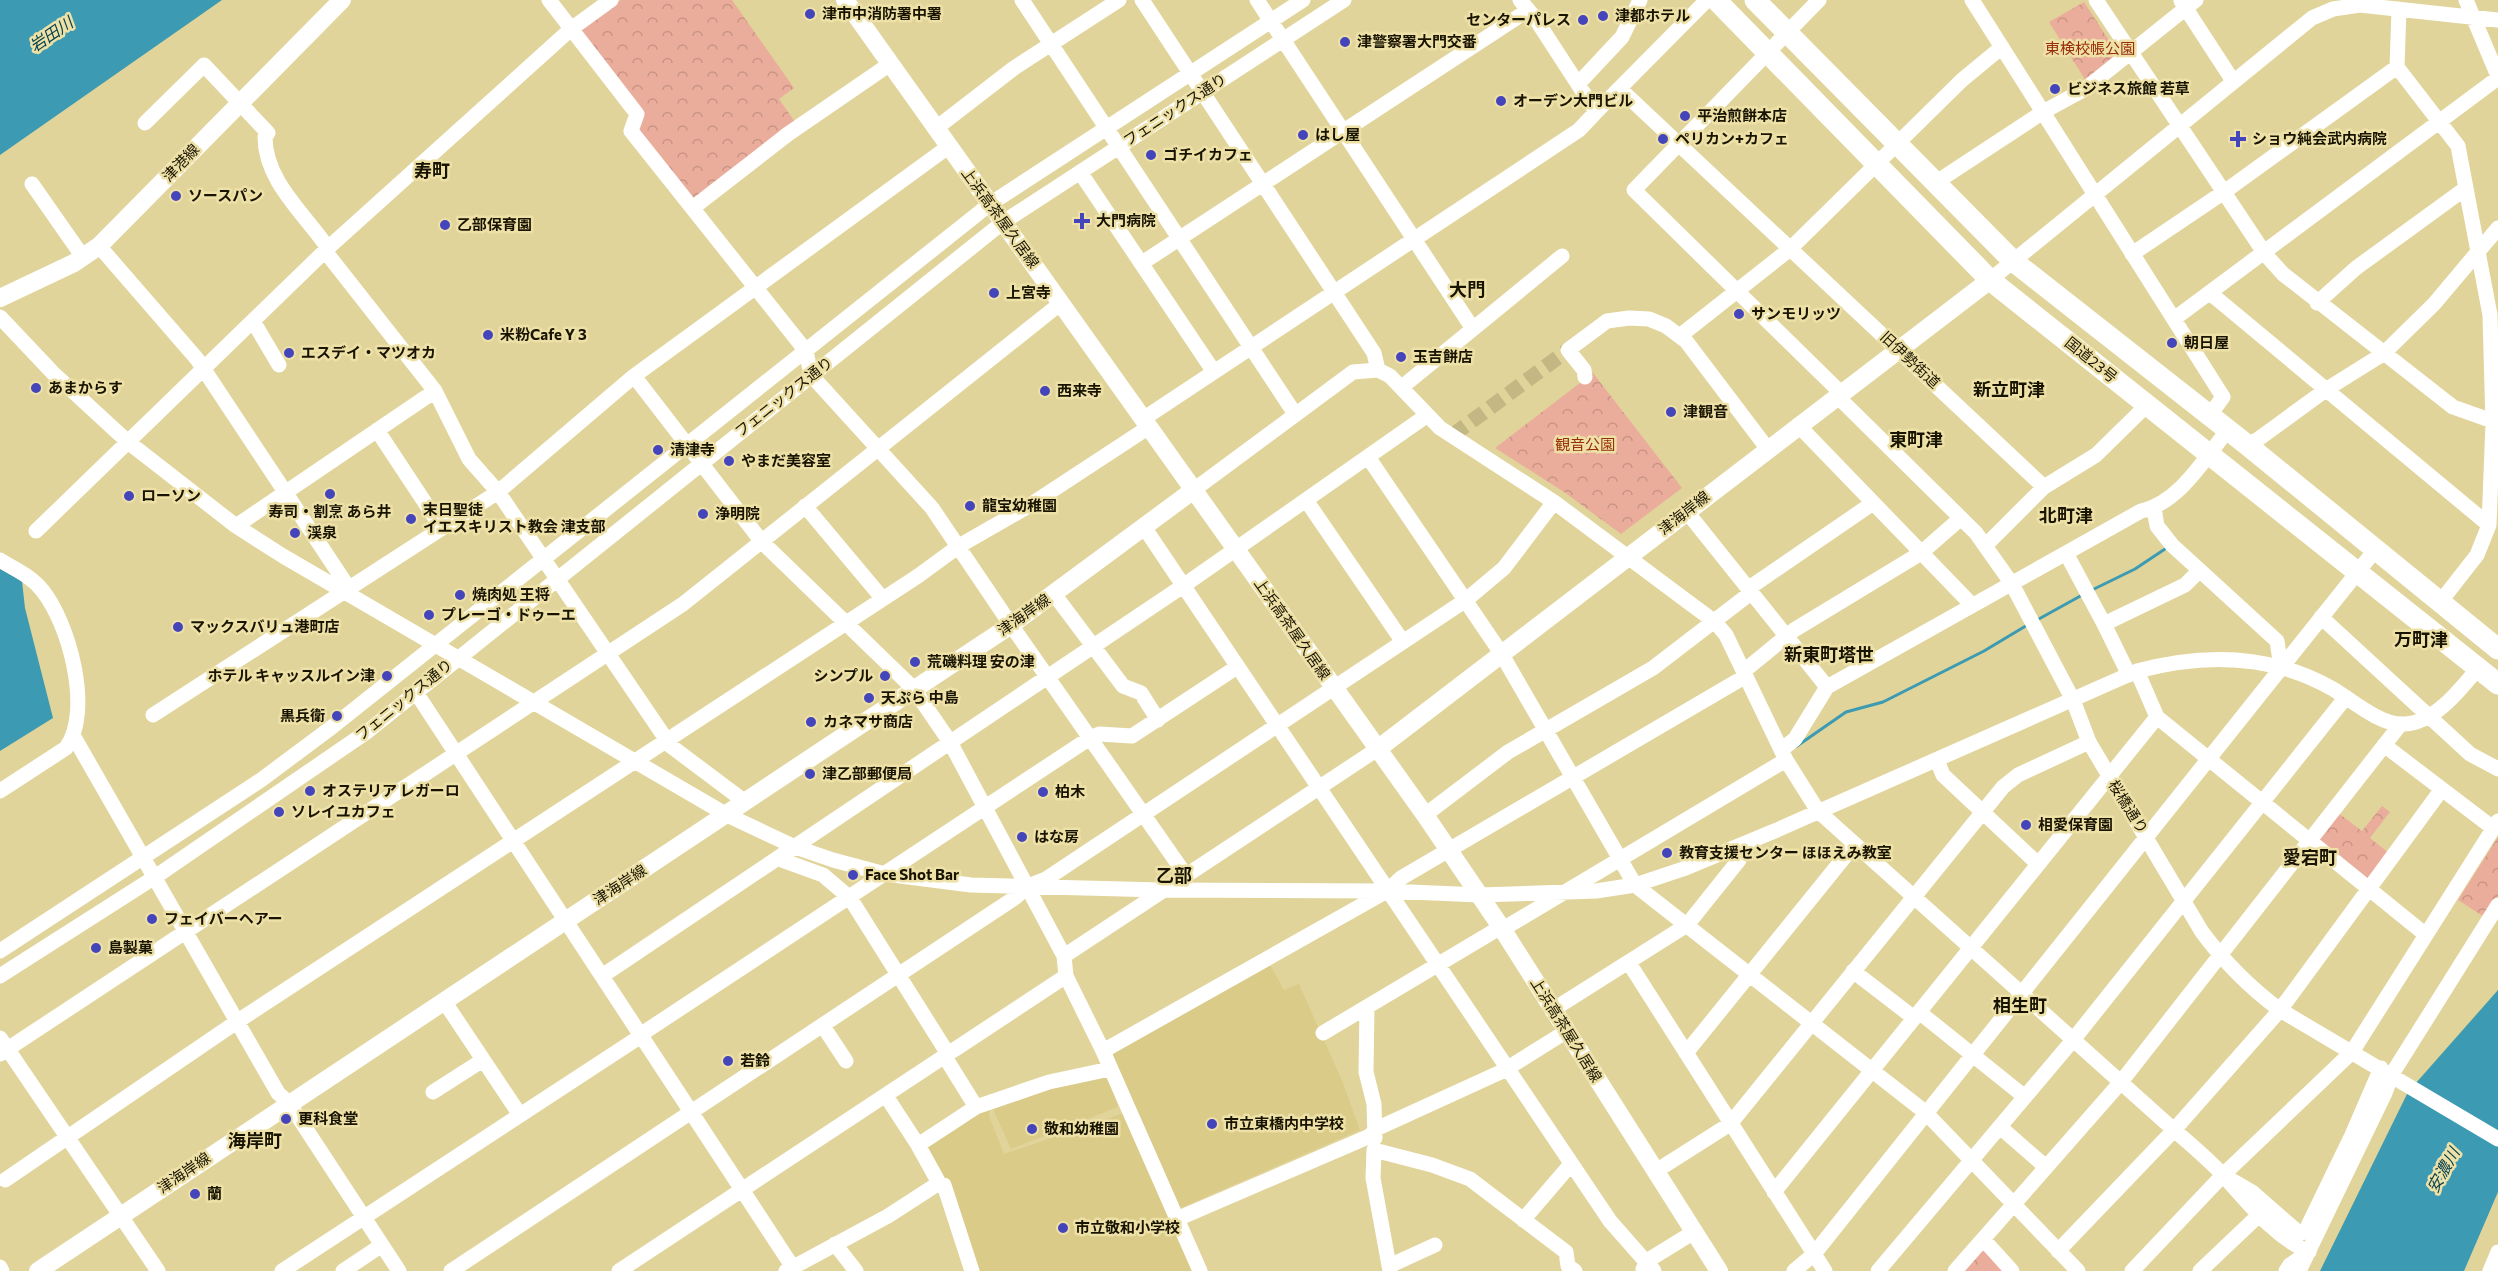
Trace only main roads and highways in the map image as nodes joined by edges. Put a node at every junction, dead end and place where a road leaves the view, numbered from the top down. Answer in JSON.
{"nodes":[{"id":1,"x":342,"y":0,"type":"edge"},
{"id":2,"x":845,"y":0,"type":"edge"},
{"id":3,"x":1716,"y":0,"type":"edge"},
{"id":4,"x":1755,"y":0,"type":"edge"},
{"id":5,"x":1990,"y":280,"type":"junction"},
{"id":6,"x":0,"y":298,"type":"edge"},
{"id":7,"x":1195,"y":489,"type":"junction"},
{"id":8,"x":2498,"y":649,"type":"edge"},
{"id":9,"x":2498,"y":684,"type":"edge"},
{"id":10,"x":1378,"y":748,"type":"junction"},
{"id":11,"x":38,"y":1271,"type":"edge"},
{"id":12,"x":1719,"y":1271,"type":"edge"}],
"edges":[{"from":1,"to":6,"type":"main road","name":"津港線"},
{"from":2,"to":7,"type":"main road","name":"上浜高茶屋久居線"},
{"from":3,"to":5,"type":"highway","name":"国道23号"},
{"from":4,"to":8,"type":"highway","name":"国道23号"},
{"from":5,"to":9,"type":"highway","name":"国道23号"},
{"from":5,"to":10,"type":"main road","name":"津海岸線"},
{"from":7,"to":10,"type":"main road","name":"上浜高茶屋久居線"},
{"from":7,"to":11,"type":"main road","name":"津海岸線"},
{"from":10,"to":12,"type":"main road","name":"上浜高茶屋久居線"}]}
